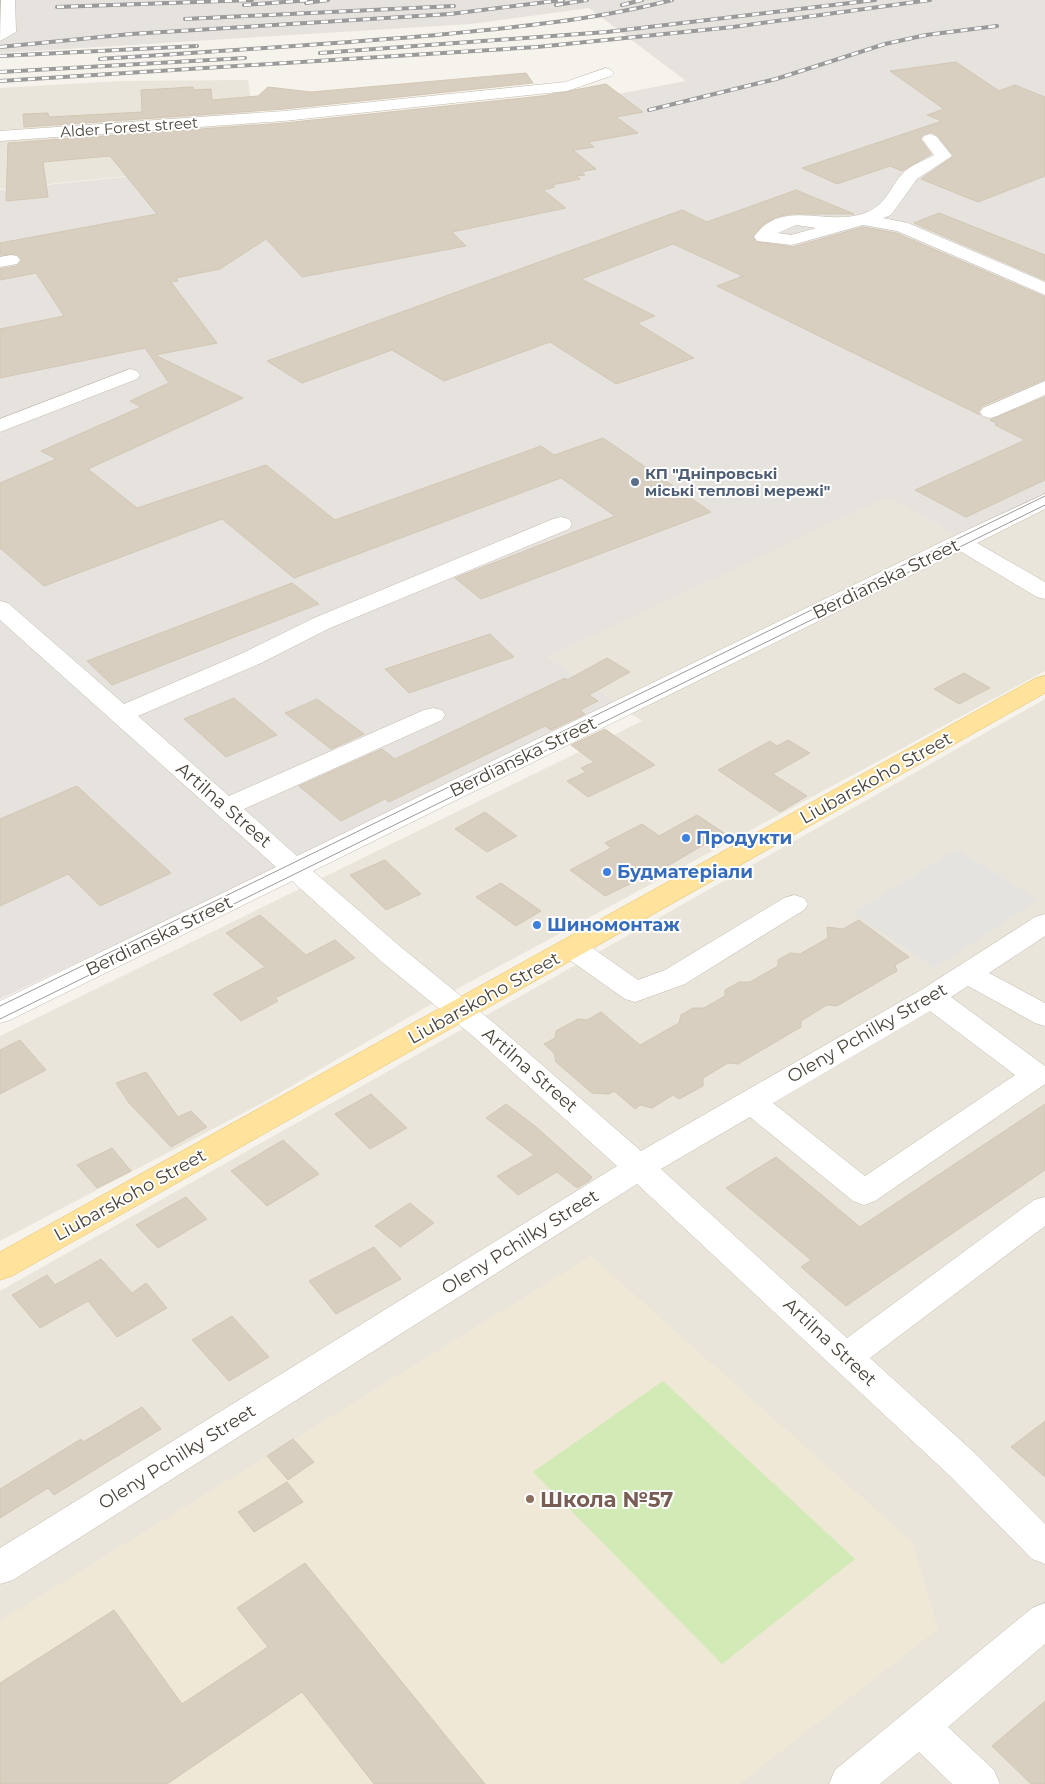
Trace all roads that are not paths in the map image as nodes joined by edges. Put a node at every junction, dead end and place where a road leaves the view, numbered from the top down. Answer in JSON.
{"nodes":[{"id":1,"x":8,"y":0,"type":"edge"},
{"id":2,"x":0,"y":36,"type":"edge"},
{"id":3,"x":606,"y":73,"type":"dead end"},
{"id":4,"x":0,"y":136,"type":"edge"},
{"id":5,"x":930,"y":139,"type":"dead end"},
{"id":6,"x":1045,"y":289,"type":"edge"},
{"id":7,"x":130,"y":375,"type":"dead end"},
{"id":8,"x":1045,"y":387,"type":"edge"},
{"id":9,"x":990,"y":412,"type":"dead end"},
{"id":10,"x":0,"y":426,"type":"edge"},
{"id":11,"x":1045,"y":501,"type":"edge"},
{"id":12,"x":561,"y":524,"type":"dead end"},
{"id":13,"x":960,"y":542,"type":"junction"},
{"id":14,"x":1045,"y":592,"type":"edge"},
{"id":15,"x":0,"y":608,"type":"edge"},
{"id":16,"x":1045,"y":683,"type":"edge"},
{"id":17,"x":122,"y":714,"type":"junction"},
{"id":18,"x":433,"y":716,"type":"dead end"},
{"id":19,"x":227,"y":806,"type":"junction"},
{"id":20,"x":297,"y":869,"type":"junction"},
{"id":21,"x":794,"y":904,"type":"dead end"},
{"id":22,"x":1045,"y":923,"type":"edge"},
{"id":23,"x":574,"y":949,"type":"junction"},
{"id":24,"x":969,"y":974,"type":"junction"},
{"id":25,"x":931,"y":997,"type":"junction"},
{"id":26,"x":460,"y":1010,"type":"junction"},
{"id":27,"x":0,"y":1013,"type":"edge"},
{"id":28,"x":1045,"y":1016,"type":"edge"},
{"id":29,"x":751,"y":1101,"type":"junction"},
{"id":30,"x":639,"y":1167,"type":"junction"},
{"id":31,"x":1045,"y":1209,"type":"edge"},
{"id":32,"x":0,"y":1267,"type":"edge"},
{"id":33,"x":847,"y":1357,"type":"junction"},
{"id":34,"x":1045,"y":1548,"type":"edge"},
{"id":35,"x":0,"y":1568,"type":"edge"},
{"id":36,"x":1045,"y":1620,"type":"edge"},
{"id":37,"x":920,"y":1726,"type":"junction"},
{"id":38,"x":848,"y":1784,"type":"edge"},
{"id":39,"x":980,"y":1784,"type":"edge"}],
"edges":[{"from":1,"to":2,"type":"street"},
{"from":3,"to":4,"type":"street","name":"Alder Forest street"},
{"from":5,"to":6,"type":"street"},
{"from":7,"to":10,"type":"street"},
{"from":8,"to":9,"type":"street"},
{"from":11,"to":13,"type":"street","name":"Berdianska Street"},
{"from":12,"to":17,"type":"street"},
{"from":13,"to":14,"type":"street"},
{"from":13,"to":20,"type":"street","name":"Berdianska Street"},
{"from":15,"to":17,"type":"street","name":"Artilna Street"},
{"from":16,"to":23,"type":"main road","name":"Liubarskoho Street"},
{"from":17,"to":19,"type":"street","name":"Artilna Street"},
{"from":18,"to":19,"type":"street"},
{"from":19,"to":20,"type":"street","name":"Artilna Street"},
{"from":20,"to":26,"type":"street","name":"Artilna Street"},
{"from":20,"to":27,"type":"street","name":"Berdianska Street"},
{"from":21,"to":23,"type":"street"},
{"from":22,"to":24,"type":"street","name":"Oleny Pchilky Street"},
{"from":23,"to":26,"type":"main road","name":"Liubarskoho Street"},
{"from":24,"to":25,"type":"street","name":"Oleny Pchilky Street"},
{"from":24,"to":28,"type":"street"},
{"from":25,"to":29,"type":"street","name":"Oleny Pchilky Street"},
{"from":25,"to":29,"type":"street"},
{"from":26,"to":30,"type":"street","name":"Artilna Street"},
{"from":26,"to":32,"type":"main road","name":"Liubarskoho Street"},
{"from":29,"to":30,"type":"street","name":"Oleny Pchilky Street"},
{"from":30,"to":33,"type":"street","name":"Artilna Street"},
{"from":30,"to":35,"type":"street","name":"Oleny Pchilky Street"},
{"from":31,"to":33,"type":"street"},
{"from":33,"to":34,"type":"street","name":"Artilna Street"},
{"from":36,"to":37,"type":"street"},
{"from":37,"to":38,"type":"street"},
{"from":37,"to":39,"type":"street"}]}
